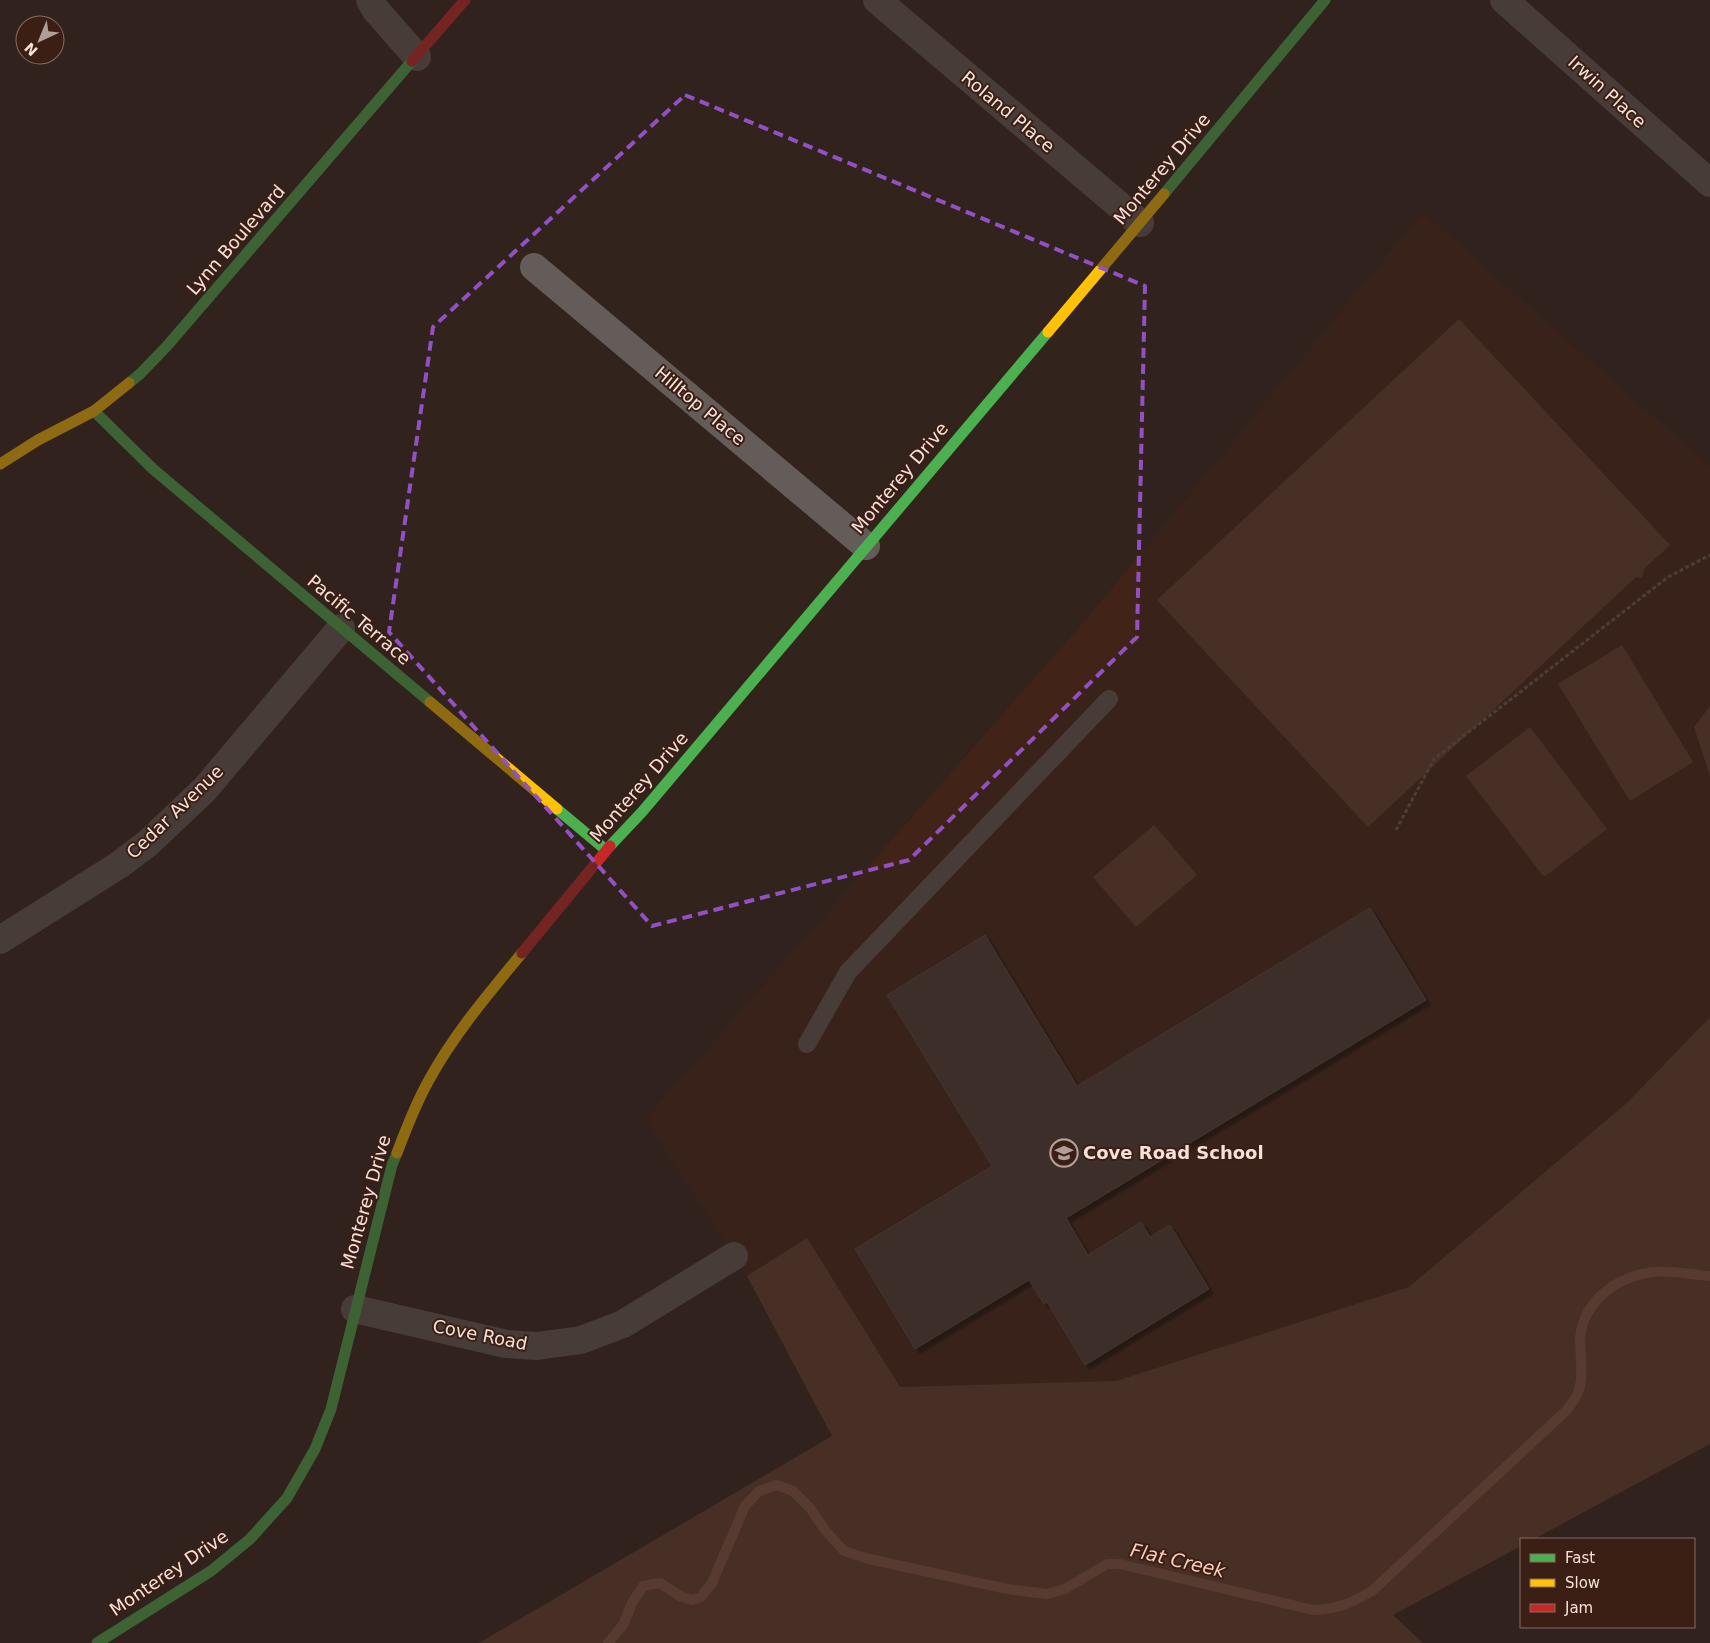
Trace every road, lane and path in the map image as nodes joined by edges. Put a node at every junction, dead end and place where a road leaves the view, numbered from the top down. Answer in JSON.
{"nodes":[{"id":1,"x":370,"y":0,"type":"edge"},
{"id":2,"x":465,"y":0,"type":"edge"},
{"id":3,"x":877,"y":0,"type":"edge"},
{"id":4,"x":1325,"y":0,"type":"edge"},
{"id":5,"x":1504,"y":0,"type":"edge"},
{"id":6,"x":416,"y":57,"type":"junction"},
{"id":7,"x":1710,"y":183,"type":"edge"},
{"id":8,"x":1140,"y":223,"type":"junction"},
{"id":9,"x":534,"y":267,"type":"dead end"},
{"id":10,"x":94,"y":411,"type":"junction"},
{"id":11,"x":0,"y":464,"type":"edge"},
{"id":12,"x":866,"y":546,"type":"junction"},
{"id":13,"x":1710,"y":555,"type":"edge"},
{"id":14,"x":341,"y":628,"type":"junction"},
{"id":15,"x":1110,"y":699,"type":"dead end"},
{"id":16,"x":1396,"y":830,"type":"dead end"},
{"id":17,"x":606,"y":850,"type":"junction"},
{"id":18,"x":0,"y":940,"type":"edge"},
{"id":19,"x":807,"y":1044,"type":"dead end"},
{"id":20,"x":734,"y":1256,"type":"dead end"},
{"id":21,"x":355,"y":1308,"type":"junction"},
{"id":22,"x":97,"y":1643,"type":"edge"}],
"edges":[{"from":1,"to":6,"type":"street"},
{"from":2,"to":6,"type":"street","name":"Lynn Boulevard"},
{"from":3,"to":8,"type":"street","name":"Roland Place"},
{"from":4,"to":8,"type":"street","name":"Monterey Drive"},
{"from":5,"to":7,"type":"street","name":"Irwin Place"},
{"from":6,"to":10,"type":"street","name":"Lynn Boulevard"},
{"from":8,"to":12,"type":"street","name":"Monterey Drive"},
{"from":9,"to":12,"type":"street","name":"Hilltop Place"},
{"from":10,"to":11,"type":"street","name":"Lynn Boulevard"},
{"from":10,"to":14,"type":"street","name":"Pacific Terrace"},
{"from":12,"to":17,"type":"street","name":"Monterey Drive"},
{"from":13,"to":16,"type":"path"},
{"from":14,"to":17,"type":"street","name":"Pacific Terrace"},
{"from":14,"to":18,"type":"street","name":"Cedar Avenue"},
{"from":15,"to":19,"type":"lane"},
{"from":17,"to":21,"type":"street","name":"Monterey Drive"},
{"from":20,"to":21,"type":"street","name":"Cove Road"},
{"from":21,"to":22,"type":"street","name":"Monterey Drive"}]}
